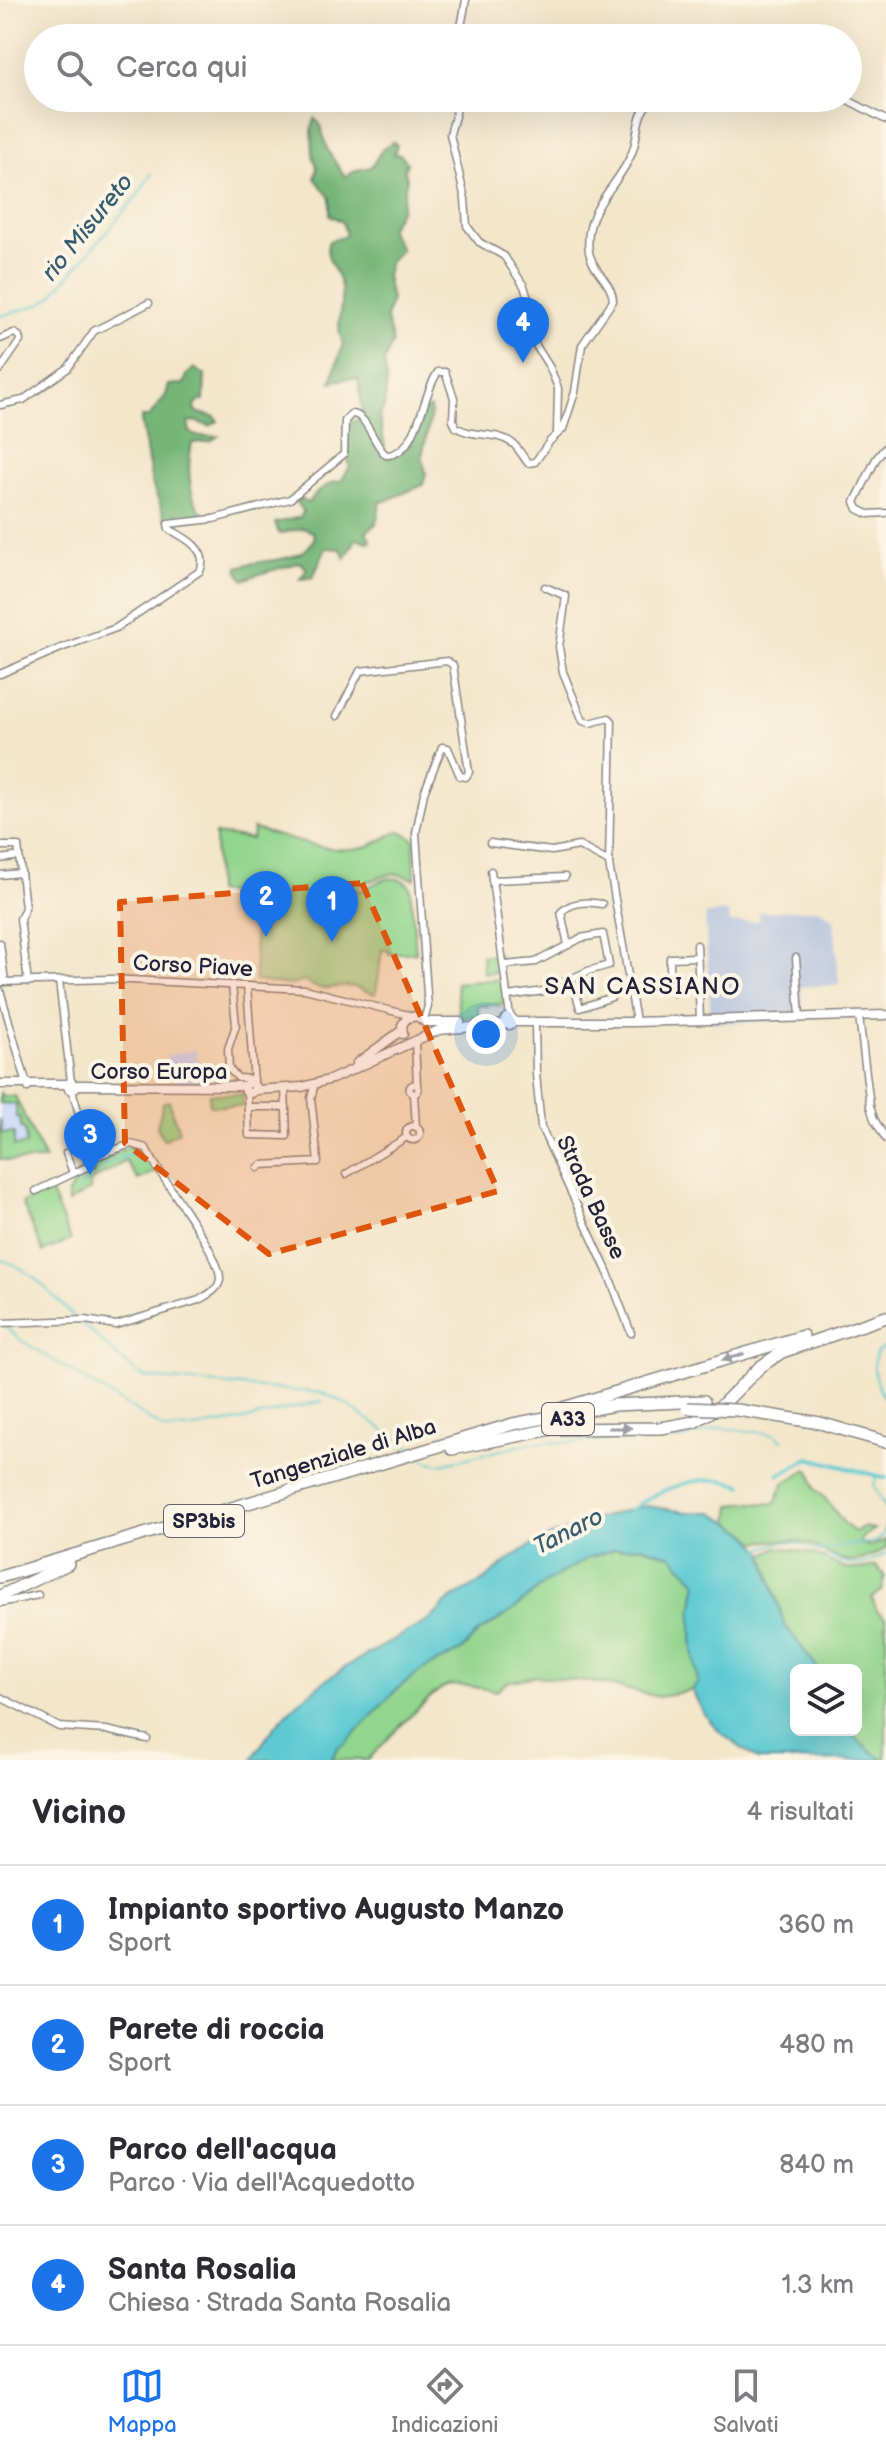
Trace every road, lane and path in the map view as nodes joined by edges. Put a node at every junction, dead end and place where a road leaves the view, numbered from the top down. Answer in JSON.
{"nodes":[{"id":1,"x":466,"y":0,"type":"edge"},
{"id":2,"x":461,"y":24,"type":"edge"},
{"id":3,"x":862,"y":107,"type":"edge"},
{"id":4,"x":455,"y":112,"type":"edge"},
{"id":5,"x":641,"y":112,"type":"edge"},
{"id":6,"x":886,"y":120,"type":"edge"},
{"id":7,"x":149,"y":303,"type":"dead end"},
{"id":8,"x":0,"y":339,"type":"edge"},
{"id":9,"x":0,"y":370,"type":"edge"},
{"id":10,"x":0,"y":405,"type":"edge"},
{"id":11,"x":557,"y":433,"type":"junction"},
{"id":12,"x":886,"y":447,"type":"edge"},
{"id":13,"x":886,"y":513,"type":"edge"},
{"id":14,"x":545,"y":587,"type":"dead end"},
{"id":15,"x":0,"y":674,"type":"edge"},
{"id":16,"x":337,"y":716,"type":"dead end"},
{"id":17,"x":490,"y":843,"type":"dead end"},
{"id":18,"x":0,"y":846,"type":"edge"},
{"id":19,"x":14,"y":857,"type":"dead end"},
{"id":20,"x":0,"y":859,"type":"edge"},
{"id":21,"x":609,"y":862,"type":"junction"},
{"id":22,"x":491,"y":871,"type":"dead end"},
{"id":23,"x":21,"y":873,"type":"junction"},
{"id":24,"x":0,"y":875,"type":"edge"},
{"id":25,"x":565,"y":877,"type":"dead end"},
{"id":26,"x":492,"y":880,"type":"junction"},
{"id":27,"x":602,"y":904,"type":"dead end"},
{"id":28,"x":0,"y":943,"type":"edge"},
{"id":29,"x":568,"y":945,"type":"junction"},
{"id":30,"x":697,"y":945,"type":"dead end"},
{"id":31,"x":697,"y":957,"type":"junction"},
{"id":32,"x":796,"y":958,"type":"dead end"},
{"id":33,"x":505,"y":965,"type":"junction"},
{"id":34,"x":572,"y":979,"type":"junction"},
{"id":35,"x":670,"y":979,"type":"dead end"},
{"id":36,"x":698,"y":980,"type":"junction"},
{"id":37,"x":59,"y":981,"type":"junction"},
{"id":38,"x":3,"y":982,"type":"edge"},
{"id":39,"x":28,"y":982,"type":"junction"},
{"id":40,"x":232,"y":985,"type":"junction"},
{"id":41,"x":247,"y":986,"type":"junction"},
{"id":42,"x":0,"y":990,"type":"edge"},
{"id":43,"x":674,"y":993,"type":"dead end"},
{"id":44,"x":508,"y":996,"type":"junction"},
{"id":45,"x":612,"y":997,"type":"dead end"},
{"id":46,"x":382,"y":1008,"type":"junction"},
{"id":47,"x":886,"y":1015,"type":"edge"},
{"id":48,"x":859,"y":1016,"type":"junction"},
{"id":49,"x":800,"y":1017,"type":"junction"},
{"id":50,"x":419,"y":1019,"type":"junction"},
{"id":51,"x":700,"y":1020,"type":"junction"},
{"id":52,"x":509,"y":1021,"type":"junction"},
{"id":53,"x":636,"y":1022,"type":"junction"},
{"id":54,"x":535,"y":1024,"type":"junction"},
{"id":55,"x":402,"y":1028,"type":"junction"},
{"id":56,"x":426,"y":1035,"type":"junction"},
{"id":57,"x":413,"y":1041,"type":"junction"},
{"id":58,"x":315,"y":1084,"type":"junction"},
{"id":59,"x":0,"y":1085,"type":"edge"},
{"id":60,"x":28,"y":1086,"type":"junction"},
{"id":61,"x":71,"y":1086,"type":"junction"},
{"id":62,"x":251,"y":1087,"type":"junction"},
{"id":63,"x":302,"y":1087,"type":"junction"},
{"id":64,"x":285,"y":1089,"type":"junction"},
{"id":65,"x":311,"y":1098,"type":"junction"},
{"id":66,"x":248,"y":1107,"type":"junction"},
{"id":67,"x":286,"y":1107,"type":"junction"},
{"id":68,"x":886,"y":1139,"type":"edge"},
{"id":69,"x":66,"y":1153,"type":"dead end"},
{"id":70,"x":94,"y":1157,"type":"junction"},
{"id":71,"x":258,"y":1168,"type":"dead end"},
{"id":72,"x":73,"y":1173,"type":"junction"},
{"id":73,"x":346,"y":1174,"type":"dead end"},
{"id":74,"x":36,"y":1191,"type":"dead end"},
{"id":75,"x":886,"y":1314,"type":"edge"},
{"id":76,"x":0,"y":1323,"type":"edge"},
{"id":77,"x":631,"y":1333,"type":"dead end"},
{"id":78,"x":739,"y":1407,"type":"junction"},
{"id":79,"x":807,"y":1417,"type":"junction"},
{"id":80,"x":513,"y":1424,"type":"junction"},
{"id":81,"x":886,"y":1435,"type":"edge"},
{"id":82,"x":886,"y":1442,"type":"edge"},
{"id":83,"x":428,"y":1451,"type":"junction"},
{"id":84,"x":404,"y":1458,"type":"junction"},
{"id":85,"x":82,"y":1558,"type":"junction"},
{"id":86,"x":1,"y":1578,"type":"edge"},
{"id":87,"x":38,"y":1595,"type":"dead end"},
{"id":88,"x":0,"y":1596,"type":"edge"},
{"id":89,"x":0,"y":1603,"type":"edge"},
{"id":90,"x":0,"y":1697,"type":"edge"},
{"id":91,"x":147,"y":1739,"type":"dead end"}],
"edges":[{"from":1,"to":2,"type":"street"},
{"from":3,"to":6,"type":"street"},
{"from":4,"to":11,"type":"street"},
{"from":5,"to":11,"type":"street"},
{"from":7,"to":10,"type":"street"},
{"from":8,"to":9,"type":"street"},
{"from":11,"to":15,"type":"street"},
{"from":12,"to":13,"type":"street"},
{"from":14,"to":21,"type":"street"},
{"from":16,"to":50,"type":"street"},
{"from":17,"to":21,"type":"street"},
{"from":18,"to":23,"type":"street"},
{"from":19,"to":20,"type":"street"},
{"from":21,"to":53,"type":"street"},
{"from":22,"to":26,"type":"street"},
{"from":23,"to":24,"type":"street"},
{"from":23,"to":39,"type":"street"},
{"from":25,"to":26,"type":"street"},
{"from":26,"to":33,"type":"street"},
{"from":27,"to":29,"type":"street"},
{"from":28,"to":38,"type":"street"},
{"from":29,"to":33,"type":"street"},
{"from":29,"to":34,"type":"street"},
{"from":30,"to":31,"type":"street"},
{"from":31,"to":35,"type":"street"},
{"from":31,"to":36,"type":"street"},
{"from":32,"to":49,"type":"street"},
{"from":33,"to":44,"type":"street"},
{"from":34,"to":44,"type":"street"},
{"from":34,"to":45,"type":"street"},
{"from":36,"to":43,"type":"street"},
{"from":36,"to":51,"type":"street"},
{"from":37,"to":39,"type":"street","name":"Corso Piave"},
{"from":37,"to":40,"type":"street","name":"Corso Piave"},
{"from":37,"to":61,"type":"street"},
{"from":38,"to":39,"type":"street","name":"Corso Piave"},
{"from":40,"to":41,"type":"street","name":"Corso Piave"},
{"from":40,"to":62,"type":"street"},
{"from":41,"to":46,"type":"street","name":"Corso Piave"},
{"from":41,"to":62,"type":"street"},
{"from":42,"to":60,"type":"street"},
{"from":44,"to":52,"type":"street"},
{"from":46,"to":50,"type":"street","name":"Corso Piave"},
{"from":46,"to":55,"type":"street"},
{"from":47,"to":48,"type":"main road"},
{"from":48,"to":49,"type":"main road"},
{"from":48,"to":68,"type":"street"},
{"from":49,"to":51,"type":"main road"},
{"from":50,"to":52,"type":"main road"},
{"from":50,"to":55,"type":"main road","name":"Corso Europa"},
{"from":50,"to":56,"type":"main road"},
{"from":51,"to":53,"type":"main road"},
{"from":52,"to":54,"type":"main road"},
{"from":52,"to":56,"type":"main road","name":"Corso Europa"},
{"from":53,"to":54,"type":"main road"},
{"from":54,"to":77,"type":"street","name":"Strada Basse"},
{"from":55,"to":57,"type":"main road"},
{"from":55,"to":62,"type":"main road","name":"Corso Europa"},
{"from":56,"to":57,"type":"main road","name":"Corso Europa"},
{"from":57,"to":58,"type":"main road","name":"Corso Europa"},
{"from":57,"to":73,"type":"street"},
{"from":58,"to":63,"type":"main road","name":"Corso Europa"},
{"from":58,"to":65,"type":"street"},
{"from":59,"to":60,"type":"main road","name":"Corso Europa"},
{"from":60,"to":61,"type":"main road","name":"Corso Europa"},
{"from":61,"to":62,"type":"main road","name":"Corso Europa"},
{"from":61,"to":62,"type":"main road","name":"Corso Europa"},
{"from":61,"to":70,"type":"street"},
{"from":62,"to":64,"type":"main road","name":"Corso Europa"},
{"from":62,"to":66,"type":"street","name":"Corso Europa"},
{"from":63,"to":64,"type":"main road","name":"Corso Europa"},
{"from":63,"to":65,"type":"street"},
{"from":64,"to":67,"type":"street","name":"Corso Europa"},
{"from":65,"to":71,"type":"street"},
{"from":66,"to":67,"type":"street","name":"Corso Europa"},
{"from":66,"to":67,"type":"street","name":"Corso Europa"},
{"from":69,"to":72,"type":"street"},
{"from":70,"to":72,"type":"street"},
{"from":70,"to":76,"type":"street"},
{"from":72,"to":74,"type":"street"},
{"from":75,"to":80,"type":"highway","number":"SP3bis","one_way":true},
{"from":83,"to":75,"type":"highway","number":"SP3bis","one_way":true},
{"from":78,"to":79,"type":"highway","number":"A33"},
{"from":78,"to":80,"type":"highway","number":"A33"},
{"from":78,"to":83,"type":"highway","number":"A33","bridge":true},
{"from":79,"to":81,"type":"highway","number":"A33"},
{"from":79,"to":82,"type":"highway","number":"A33"},
{"from":80,"to":83,"type":"highway","name":"Tangenziale di Alba","number":"SP3bis"},
{"from":83,"to":84,"type":"highway","name":"Tangenziale di Alba","number":"SP3bis"},
{"from":84,"to":85,"type":"highway","name":"Tangenziale di Alba","number":"SP3bis"},
{"from":84,"to":86,"type":"highway","name":"Tangenziale di Alba","number":"SP3bis"},
{"from":85,"to":86,"type":"highway","name":"Tangenziale di Alba","number":"SP3bis"},
{"from":85,"to":88,"type":"highway"},
{"from":87,"to":89,"type":"street"},
{"from":90,"to":91,"type":"street"}]}
